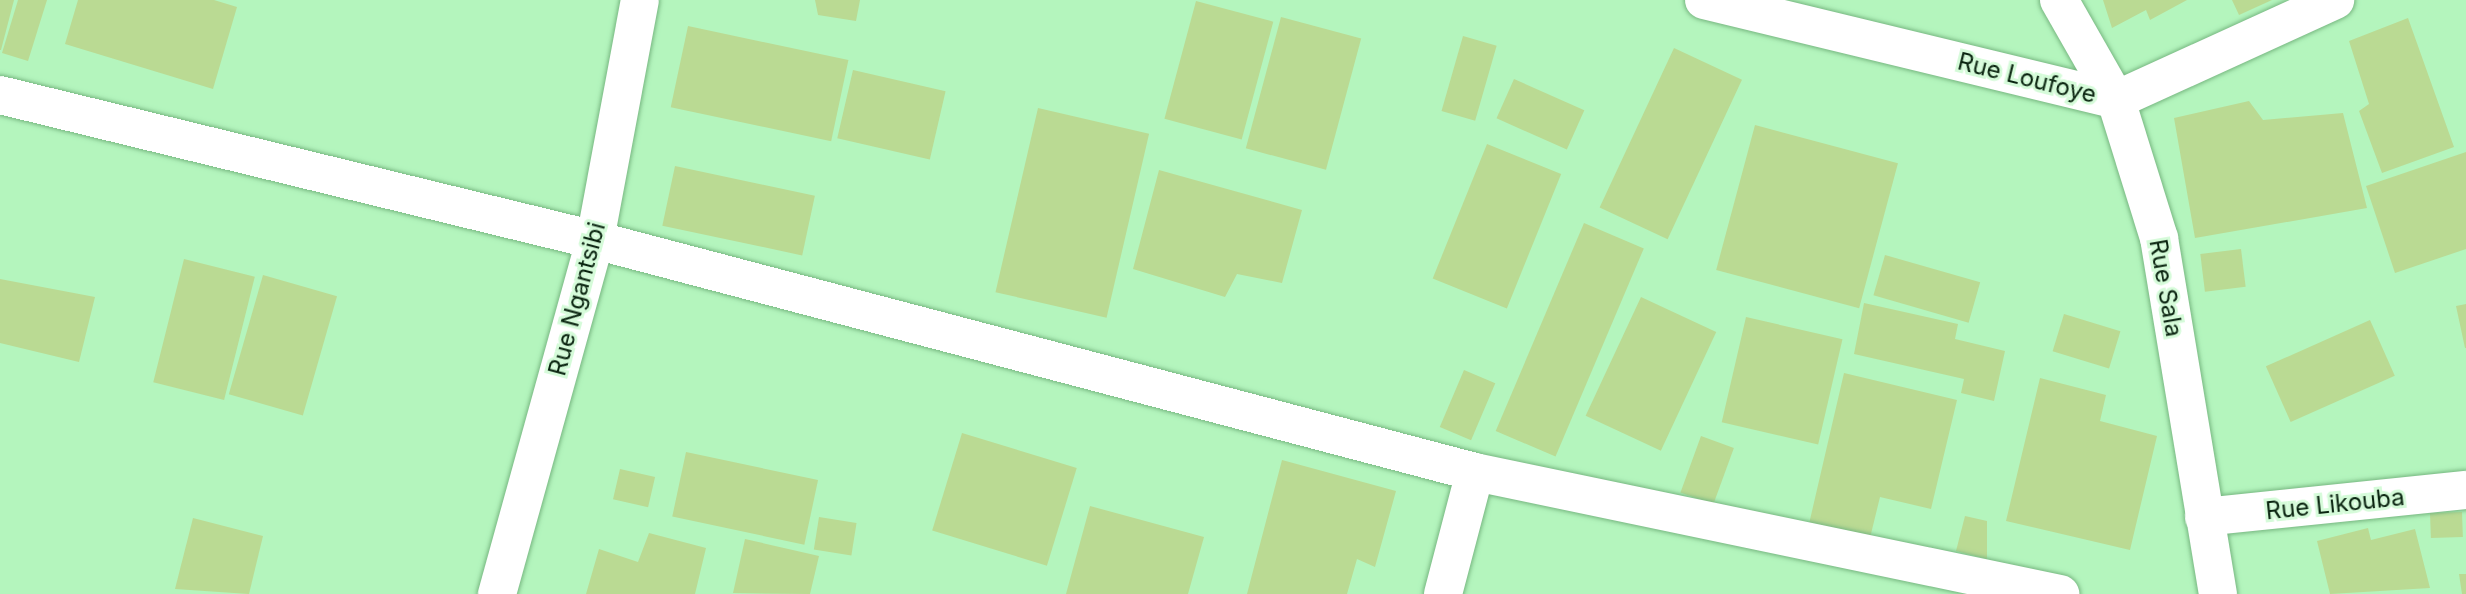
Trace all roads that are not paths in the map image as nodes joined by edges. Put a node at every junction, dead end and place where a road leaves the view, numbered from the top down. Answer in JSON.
{"nodes":[{"id":1,"x":640,"y":0,"type":"edge"},
{"id":2,"x":1703,"y":0,"type":"edge"},
{"id":3,"x":2059,"y":0,"type":"edge"},
{"id":4,"x":2335,"y":0,"type":"edge"},
{"id":5,"x":0,"y":95,"type":"edge"},
{"id":6,"x":2116,"y":100,"type":"junction"},
{"id":7,"x":595,"y":240,"type":"junction"},
{"id":8,"x":1475,"y":472,"type":"junction"},
{"id":9,"x":2466,"y":490,"type":"edge"},
{"id":10,"x":2204,"y":517,"type":"junction"},
{"id":11,"x":497,"y":594,"type":"edge"},
{"id":12,"x":1443,"y":594,"type":"edge"},
{"id":13,"x":2060,"y":594,"type":"edge"},
{"id":14,"x":2218,"y":594,"type":"edge"}],
"edges":[{"from":1,"to":7,"type":"street","name":"Rue Ngantsibi"},
{"from":2,"to":6,"type":"street","name":"Rue Loufoye"},
{"from":3,"to":6,"type":"street","name":"Rue Sala"},
{"from":4,"to":6,"type":"street","name":"Rue Loufoye"},
{"from":5,"to":7,"type":"street"},
{"from":6,"to":10,"type":"street","name":"Rue Sala"},
{"from":7,"to":8,"type":"street"},
{"from":7,"to":11,"type":"street","name":"Rue Ngantsibi"},
{"from":8,"to":12,"type":"street"},
{"from":8,"to":13,"type":"street"},
{"from":9,"to":10,"type":"street","name":"Rue Likouba"},
{"from":10,"to":14,"type":"street","name":"Rue Sala"}]}
